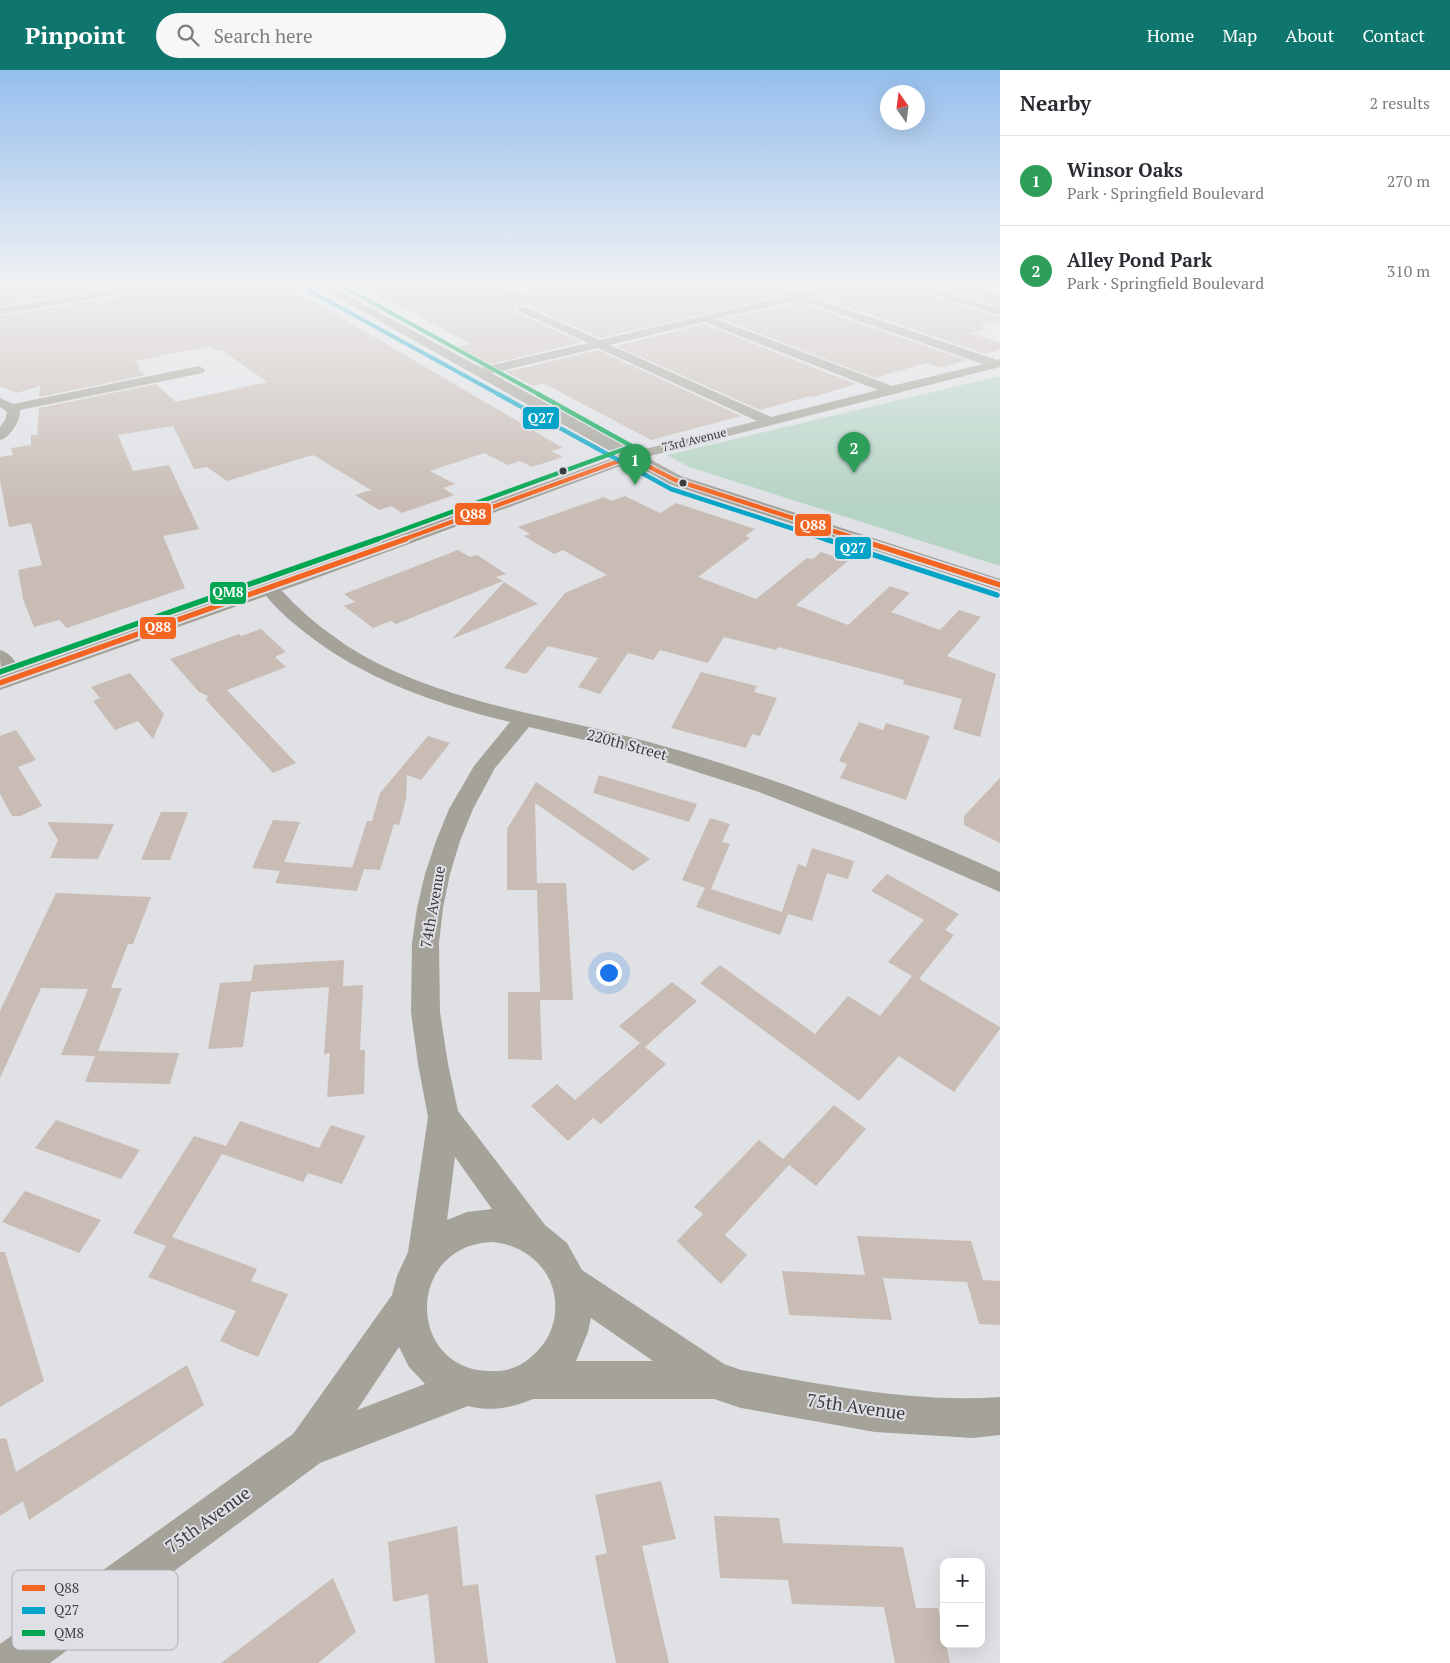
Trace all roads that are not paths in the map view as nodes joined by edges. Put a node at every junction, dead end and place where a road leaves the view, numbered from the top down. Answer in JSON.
{"nodes":[{"id":1,"x":451,"y":356,"type":"edge"},
{"id":2,"x":547,"y":356,"type":"edge"},
{"id":3,"x":626,"y":356,"type":"edge"},
{"id":4,"x":802,"y":356,"type":"edge"},
{"id":5,"x":978,"y":356,"type":"edge"},
{"id":6,"x":998,"y":363,"type":"edge"},
{"id":7,"x":199,"y":370,"type":"dead end"},
{"id":8,"x":480,"y":372,"type":"junction"},
{"id":9,"x":890,"y":390,"type":"junction"},
{"id":10,"x":5,"y":405,"type":"edge"},
{"id":11,"x":769,"y":421,"type":"junction"},
{"id":12,"x":0,"y":436,"type":"edge"},
{"id":13,"x":630,"y":457,"type":"junction"},
{"id":14,"x":1000,"y":585,"type":"edge"},
{"id":15,"x":269,"y":588,"type":"junction"},
{"id":16,"x":0,"y":656,"type":"edge"},
{"id":17,"x":8,"y":680,"type":"edge"},
{"id":18,"x":524,"y":719,"type":"junction"},
{"id":19,"x":1000,"y":883,"type":"edge"},
{"id":20,"x":444,"y":1117,"type":"junction"},
{"id":21,"x":532,"y":1234,"type":"junction"},
{"id":22,"x":425,"y":1259,"type":"junction"},
{"id":23,"x":569,"y":1282,"type":"junction"},
{"id":24,"x":410,"y":1300,"type":"junction"},
{"id":25,"x":533,"y":1380,"type":"junction"},
{"id":26,"x":714,"y":1380,"type":"junction"},
{"id":27,"x":466,"y":1388,"type":"junction"},
{"id":28,"x":1000,"y":1416,"type":"edge"},
{"id":29,"x":307,"y":1448,"type":"junction"},
{"id":30,"x":140,"y":1570,"type":"edge"},
{"id":31,"x":30,"y":1650,"type":"edge"},
{"id":32,"x":12,"y":1663,"type":"edge"}],
"edges":[{"from":1,"to":8,"type":"main road"},
{"from":2,"to":8,"type":"street"},
{"from":3,"to":11,"type":"street"},
{"from":4,"to":9,"type":"street"},
{"from":5,"to":6,"type":"street"},
{"from":6,"to":9,"type":"street","name":"73rd Avenue"},
{"from":7,"to":10,"type":"street"},
{"from":8,"to":13,"type":"main road"},
{"from":9,"to":11,"type":"street","name":"73rd Avenue"},
{"from":10,"to":12,"type":"street"},
{"from":11,"to":13,"type":"street","name":"73rd Avenue"},
{"from":13,"to":14,"type":"main road"},
{"from":13,"to":15,"type":"main road","name":"73rd Avenue"},
{"from":15,"to":17,"type":"main road","name":"73rd Avenue"},
{"from":15,"to":18,"type":"street","name":"220th Street"},
{"from":16,"to":17,"type":"street"},
{"from":18,"to":19,"type":"street","name":"220th Street"},
{"from":18,"to":20,"type":"street","name":"74th Avenue"},
{"from":20,"to":21,"type":"street","name":"74th Avenue"},
{"from":20,"to":22,"type":"street","name":"74th Avenue"},
{"from":21,"to":22,"type":"street"},
{"from":21,"to":23,"type":"street"},
{"from":22,"to":24,"type":"street"},
{"from":23,"to":25,"type":"street"},
{"from":23,"to":26,"type":"street","name":"75th Avenue"},
{"from":24,"to":27,"type":"street"},
{"from":24,"to":29,"type":"street","name":"75th Avenue"},
{"from":25,"to":26,"type":"street","name":"75th Avenue"},
{"from":25,"to":27,"type":"street"},
{"from":26,"to":28,"type":"street","name":"75th Avenue"},
{"from":27,"to":29,"type":"street","name":"75th Avenue"},
{"from":29,"to":30,"type":"street","name":"75th Avenue"},
{"from":31,"to":32,"type":"street","name":"75th Avenue"}]}
